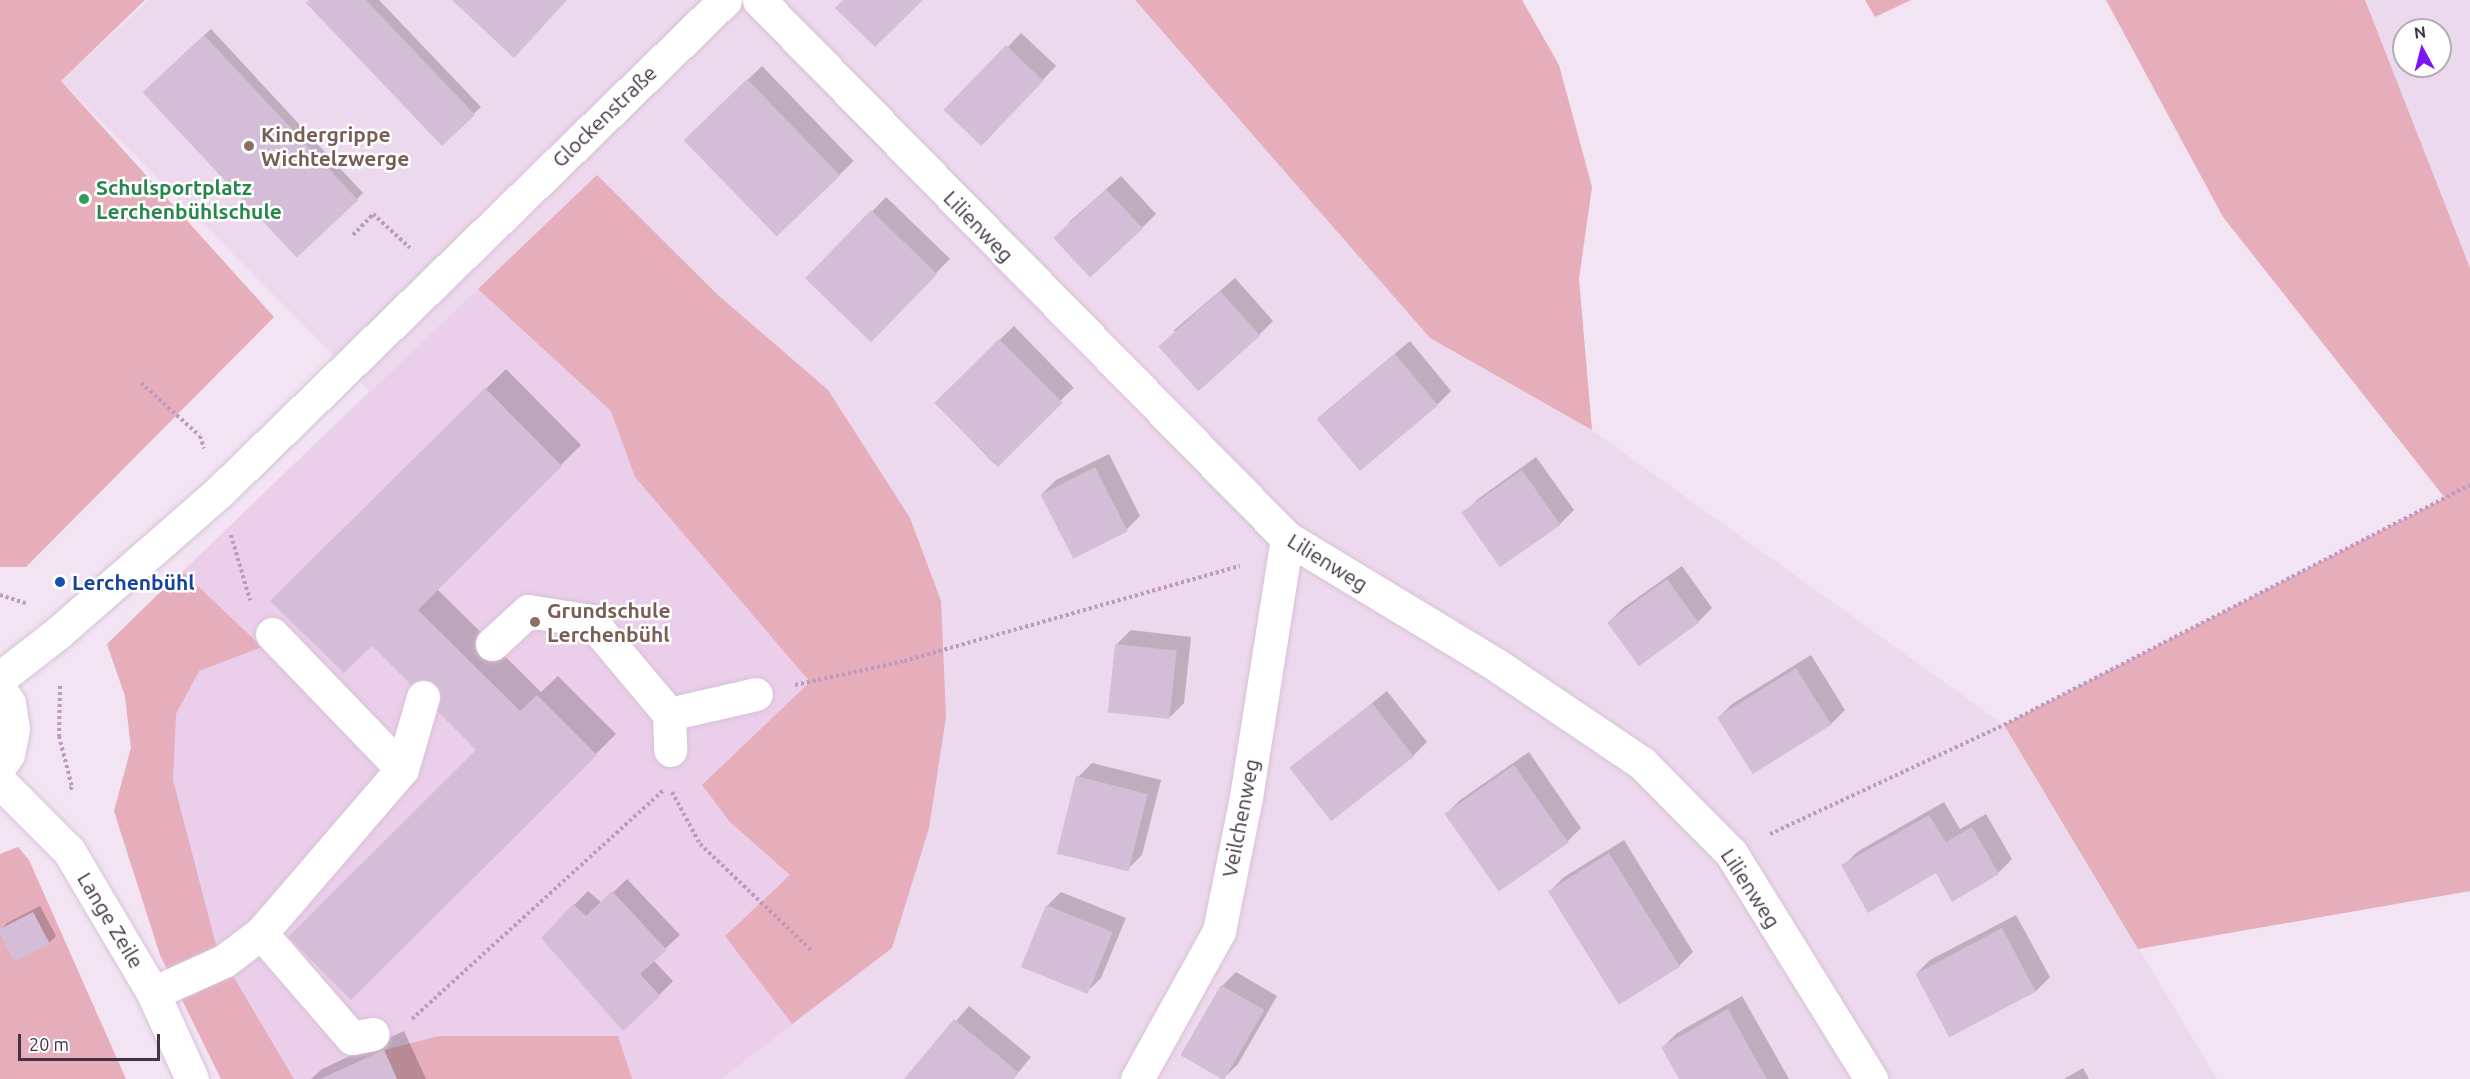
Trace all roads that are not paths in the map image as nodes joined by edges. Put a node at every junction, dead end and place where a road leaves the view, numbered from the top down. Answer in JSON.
{"nodes":[{"id":1,"x":725,"y":0,"type":"edge"},
{"id":2,"x":759,"y":0,"type":"edge"},
{"id":3,"x":1287,"y":538,"type":"junction"},
{"id":4,"x":272,"y":634,"type":"road end"},
{"id":5,"x":492,"y":644,"type":"dead end"},
{"id":6,"x":0,"y":678,"type":"edge"},
{"id":7,"x":0,"y":690,"type":"edge"},
{"id":8,"x":756,"y":694,"type":"road end"},
{"id":9,"x":423,"y":697,"type":"dead end"},
{"id":10,"x":669,"y":714,"type":"junction"},
{"id":11,"x":670,"y":750,"type":"dead end"},
{"id":12,"x":0,"y":766,"type":"edge"},
{"id":13,"x":402,"y":769,"type":"junction"},
{"id":14,"x":0,"y":782,"type":"edge"},
{"id":15,"x":261,"y":933,"type":"junction"},
{"id":16,"x":153,"y":993,"type":"junction"},
{"id":17,"x":373,"y":1034,"type":"road end"},
{"id":18,"x":192,"y":1079,"type":"edge"},
{"id":19,"x":1137,"y":1079,"type":"edge"},
{"id":20,"x":1871,"y":1079,"type":"edge"}],
"edges":[{"from":1,"to":6,"type":"street","name":"Glockenstraße"},
{"from":2,"to":3,"type":"street","name":"Lilienweg"},
{"from":3,"to":19,"type":"street","name":"Veilchenweg"},
{"from":3,"to":20,"type":"street","name":"Lilienweg"},
{"from":4,"to":13,"type":"street"},
{"from":5,"to":10,"type":"street"},
{"from":7,"to":12,"type":"street"},
{"from":8,"to":10,"type":"street"},
{"from":9,"to":13,"type":"street"},
{"from":10,"to":11,"type":"street"},
{"from":13,"to":15,"type":"street"},
{"from":14,"to":16,"type":"street","name":"Lange Zeile"},
{"from":15,"to":16,"type":"street"},
{"from":15,"to":17,"type":"street"},
{"from":16,"to":18,"type":"street","name":"Lange Zeile"}]}
